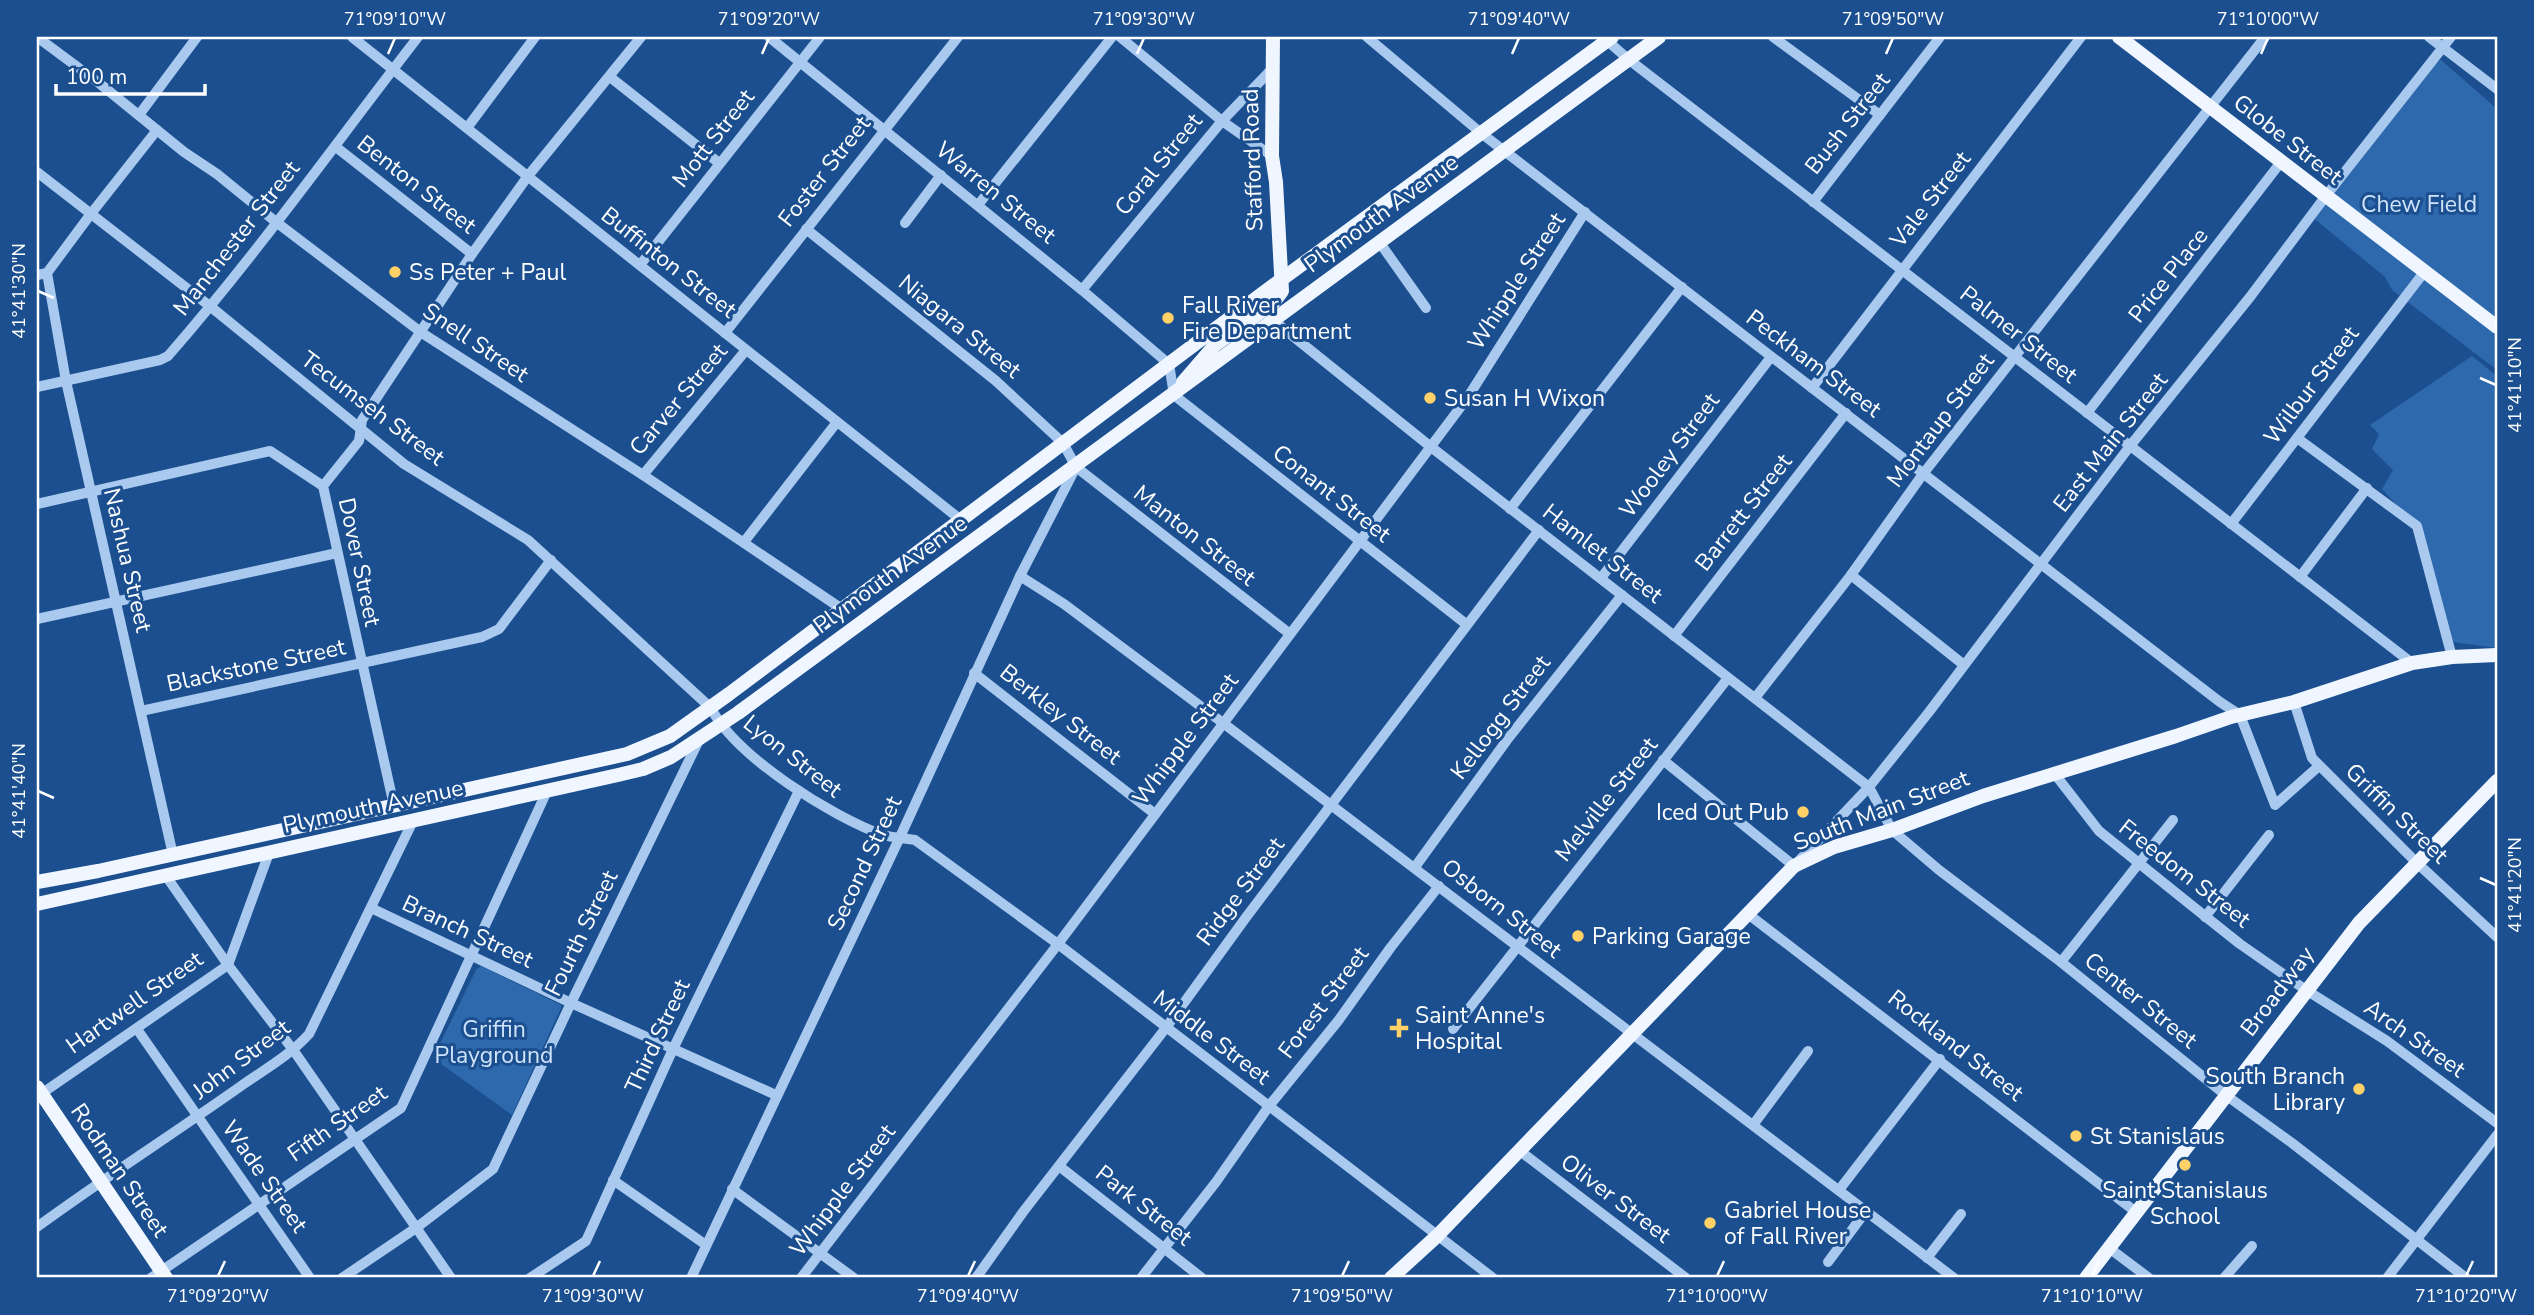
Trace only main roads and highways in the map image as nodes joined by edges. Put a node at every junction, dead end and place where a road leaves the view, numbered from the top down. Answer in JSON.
{"nodes":[{"id":1,"x":1273,"y":37,"type":"edge"},
{"id":2,"x":1659,"y":37,"type":"edge"},
{"id":3,"x":2119,"y":37,"type":"edge"},
{"id":4,"x":1607,"y":38,"type":"edge"},
{"id":5,"x":1280,"y":281,"type":"junction"},
{"id":6,"x":2497,"y":327,"type":"edge"},
{"id":7,"x":1174,"y":395,"type":"junction"},
{"id":8,"x":2497,"y":655,"type":"edge"},
{"id":9,"x":2497,"y":781,"type":"edge"},
{"id":10,"x":37,"y":882,"type":"edge"},
{"id":11,"x":37,"y":904,"type":"edge"},
{"id":12,"x":38,"y":1092,"type":"edge"},
{"id":13,"x":160,"y":1276,"type":"edge"},
{"id":14,"x":1391,"y":1278,"type":"edge"},
{"id":15,"x":2086,"y":1278,"type":"edge"}],
"edges":[{"from":1,"to":5,"type":"main road","name":"Stafford Road"},
{"from":2,"to":7,"type":"main road","name":"Plymouth Avenue"},
{"from":3,"to":6,"type":"main road","name":"Globe Street"},
{"from":4,"to":5,"type":"main road","name":"Plymouth Avenue"},
{"from":5,"to":7,"type":"main road"},
{"from":5,"to":10,"type":"main road","name":"Plymouth Avenue"},
{"from":7,"to":11,"type":"main road","name":"Plymouth Avenue"},
{"from":8,"to":14,"type":"main road","name":"South Main Street"},
{"from":9,"to":15,"type":"main road","name":"Broadway"},
{"from":12,"to":13,"type":"main road","name":"Rodman Street"}]}
